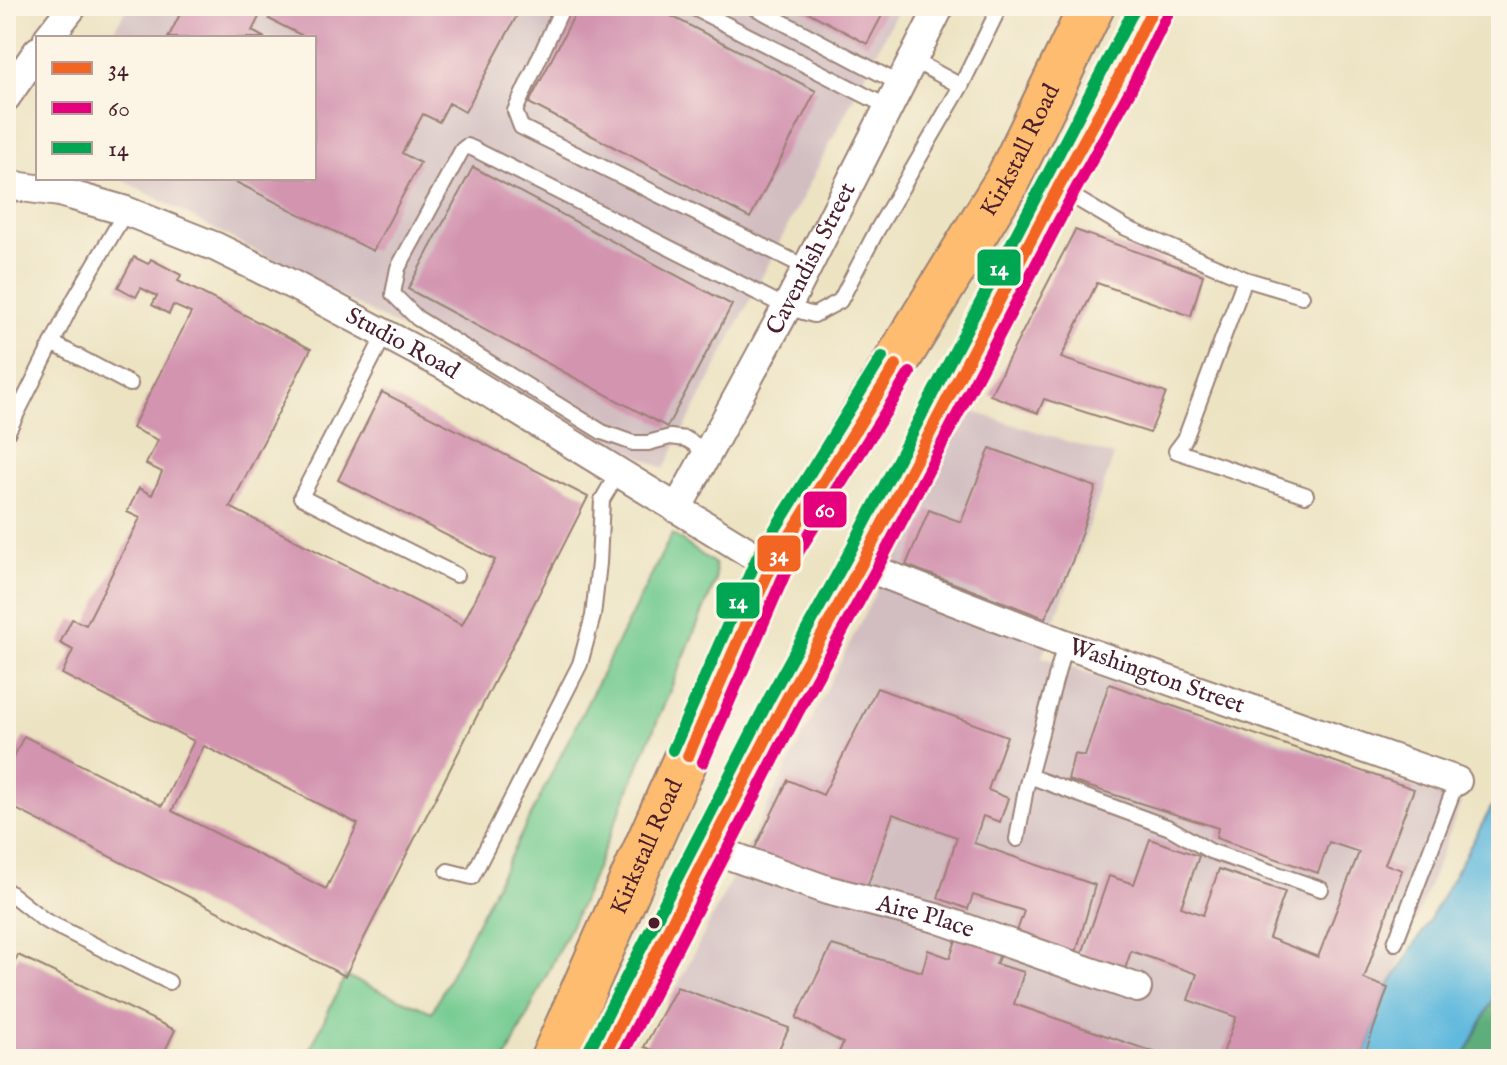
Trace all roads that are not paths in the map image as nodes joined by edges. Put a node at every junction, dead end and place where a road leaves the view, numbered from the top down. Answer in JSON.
{"nodes":[{"id":1,"x":73,"y":6,"type":"edge"},
{"id":2,"x":563,"y":6,"type":"edge"},
{"id":3,"x":690,"y":6,"type":"edge"},
{"id":4,"x":752,"y":6,"type":"edge"},
{"id":5,"x":940,"y":6,"type":"edge"},
{"id":6,"x":1000,"y":6,"type":"edge"},
{"id":7,"x":1092,"y":6,"type":"edge"},
{"id":8,"x":1154,"y":6,"type":"edge"},
{"id":9,"x":50,"y":36,"type":"edge"},
{"id":10,"x":36,"y":54,"type":"edge"},
{"id":11,"x":900,"y":83,"type":"junction"},
{"id":12,"x":961,"y":86,"type":"junction"},
{"id":13,"x":6,"y":97,"type":"edge"},
{"id":14,"x":6,"y":185,"type":"edge"},
{"id":15,"x":1058,"y":188,"type":"junction"},
{"id":16,"x":126,"y":211,"type":"junction"},
{"id":17,"x":807,"y":268,"type":"junction"},
{"id":18,"x":1245,"y":279,"type":"junction"},
{"id":19,"x":1302,"y":296,"type":"dead end"},
{"id":20,"x":786,"y":307,"type":"junction"},
{"id":21,"x":385,"y":334,"type":"junction"},
{"id":22,"x":52,"y":343,"type":"junction"},
{"id":23,"x":130,"y":384,"type":"dead end"},
{"id":24,"x":859,"y":424,"type":"junction"},
{"id":25,"x":6,"y":435,"type":"edge"},
{"id":26,"x":708,"y":452,"type":"junction"},
{"id":27,"x":916,"y":460,"type":"junction"},
{"id":28,"x":619,"y":471,"type":"junction"},
{"id":29,"x":1306,"y":495,"type":"dead end"},
{"id":30,"x":677,"y":509,"type":"junction"},
{"id":31,"x":861,"y":565,"type":"junction"},
{"id":32,"x":771,"y":566,"type":"junction"},
{"id":33,"x":456,"y":575,"type":"dead end"},
{"id":34,"x":1065,"y":644,"type":"junction"},
{"id":35,"x":716,"y":693,"type":"junction"},
{"id":36,"x":784,"y":704,"type":"junction"},
{"id":37,"x":1029,"y":776,"type":"junction"},
{"id":38,"x":1457,"y":781,"type":"joint"},
{"id":39,"x":1017,"y":839,"type":"dead end"},
{"id":40,"x":712,"y":849,"type":"junction"},
{"id":41,"x":448,"y":871,"type":"dead end"},
{"id":42,"x":1321,"y":889,"type":"dead end"},
{"id":43,"x":6,"y":890,"type":"edge"},
{"id":44,"x":1395,"y":943,"type":"dead end"},
{"id":45,"x":169,"y":982,"type":"dead end"},
{"id":46,"x":1137,"y":988,"type":"dead end"},
{"id":47,"x":553,"y":1059,"type":"edge"},
{"id":48,"x":602,"y":1059,"type":"edge"}],
"edges":[{"from":1,"to":9,"type":"street"},
{"from":2,"to":17,"type":"lane"},
{"from":3,"to":11,"type":"lane"},
{"from":4,"to":11,"type":"lane"},
{"from":5,"to":11,"type":"street","name":"Cavendish Street"},
{"from":6,"to":12,"type":"lane"},
{"from":7,"to":24,"type":"main road","name":"Kirkstall Road"},
{"from":8,"to":15,"type":"main road"},
{"from":10,"to":13,"type":"street"},
{"from":11,"to":12,"type":"lane"},
{"from":11,"to":17,"type":"street","name":"Cavendish Street"},
{"from":12,"to":20,"type":"lane"},
{"from":14,"to":16,"type":"street","name":"Studio Road"},
{"from":15,"to":18,"type":"lane"},
{"from":15,"to":27,"type":"main road"},
{"from":16,"to":21,"type":"street","name":"Studio Road"},
{"from":16,"to":22,"type":"lane"},
{"from":17,"to":20,"type":"street","name":"Cavendish Street"},
{"from":18,"to":19,"type":"lane"},
{"from":18,"to":29,"type":"lane"},
{"from":20,"to":26,"type":"street","name":"Cavendish Street"},
{"from":20,"to":26,"type":"lane"},
{"from":21,"to":28,"type":"street","name":"Studio Road"},
{"from":21,"to":33,"type":"lane"},
{"from":22,"to":23,"type":"lane"},
{"from":22,"to":25,"type":"lane"},
{"from":24,"to":27,"type":"main road"},
{"from":24,"to":32,"type":"main road","name":"Kirkstall Road"},
{"from":26,"to":30,"type":"street","name":"Cavendish Street"},
{"from":27,"to":31,"type":"main road"},
{"from":28,"to":30,"type":"street","name":"Studio Road"},
{"from":28,"to":41,"type":"lane"},
{"from":30,"to":32,"type":"street","name":"Studio Road"},
{"from":31,"to":34,"type":"street","name":"Washington Street"},
{"from":31,"to":36,"type":"main road"},
{"from":32,"to":35,"type":"main road","name":"Kirkstall Road"},
{"from":34,"to":37,"type":"lane"},
{"from":34,"to":38,"type":"street","name":"Washington Street"},
{"from":35,"to":36,"type":"main road"},
{"from":35,"to":47,"type":"main road","name":"Kirkstall Road"},
{"from":36,"to":40,"type":"main road"},
{"from":37,"to":39,"type":"lane"},
{"from":37,"to":42,"type":"lane"},
{"from":38,"to":44,"type":"lane"},
{"from":40,"to":46,"type":"street","name":"Aire Place"},
{"from":40,"to":48,"type":"main road"},
{"from":43,"to":45,"type":"lane"}]}
